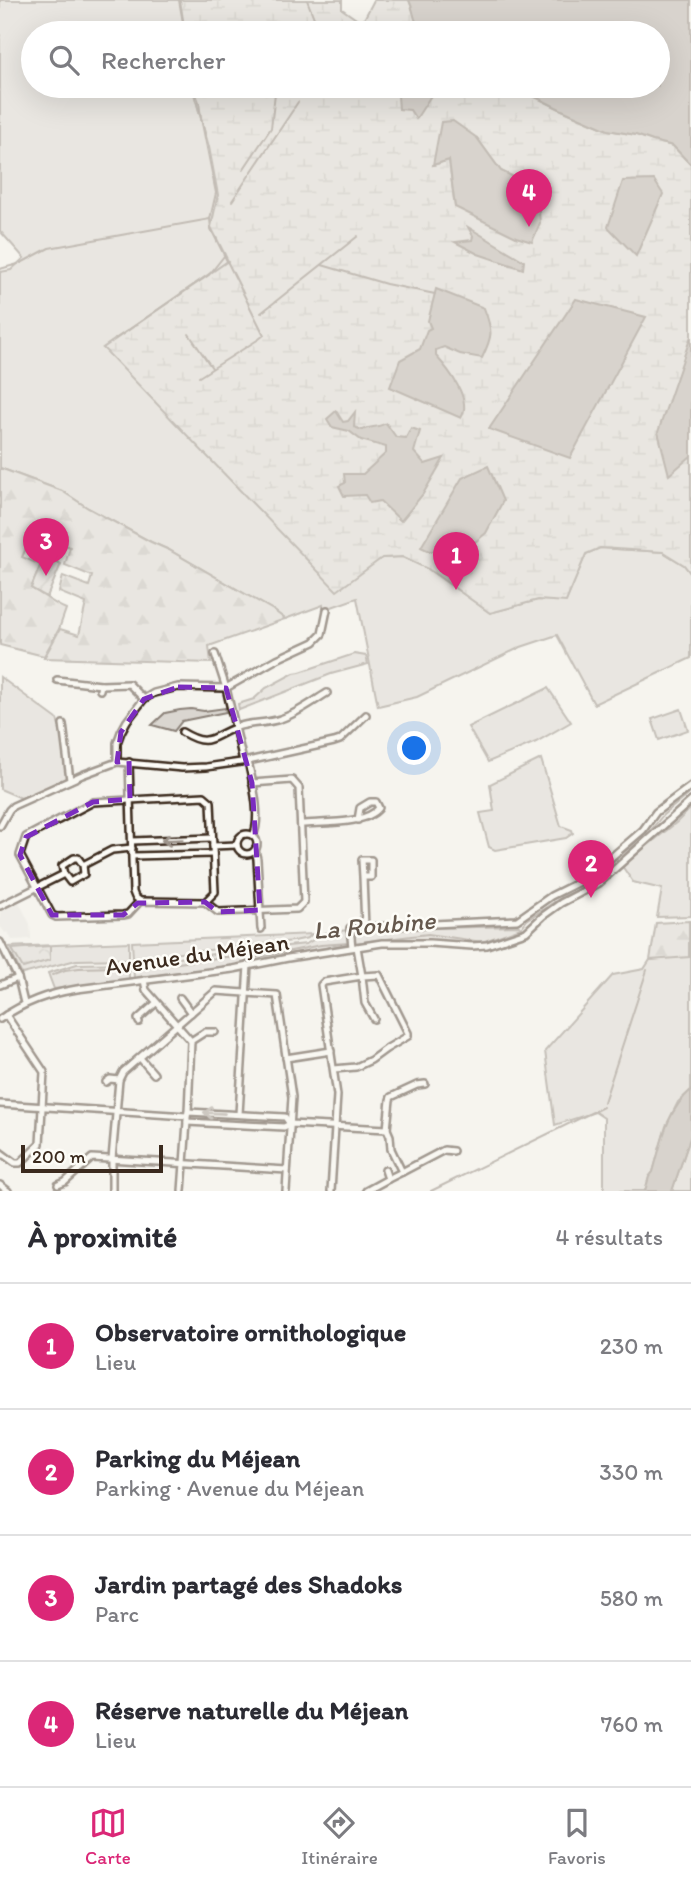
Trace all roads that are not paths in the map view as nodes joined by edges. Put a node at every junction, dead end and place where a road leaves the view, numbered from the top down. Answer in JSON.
{"nodes":[{"id":1,"x":327,"y":610,"type":"dead end"},
{"id":2,"x":215,"y":654,"type":"dead end"},
{"id":3,"x":57,"y":680,"type":"dead end"},
{"id":4,"x":226,"y":688,"type":"junction"},
{"id":5,"x":327,"y":693,"type":"dead end"},
{"id":6,"x":144,"y":699,"type":"junction"},
{"id":7,"x":366,"y":715,"type":"dead end"},
{"id":8,"x":63,"y":724,"type":"dead end"},
{"id":9,"x":235,"y":727,"type":"junction"},
{"id":10,"x":182,"y":732,"type":"dead end"},
{"id":11,"x":245,"y":761,"type":"junction"},
{"id":12,"x":117,"y":762,"type":"junction"},
{"id":13,"x":130,"y":762,"type":"junction"},
{"id":14,"x":70,"y":780,"type":"junction"},
{"id":15,"x":253,"y":783,"type":"junction"},
{"id":16,"x":691,"y":786,"type":"edge"},
{"id":17,"x":130,"y":799,"type":"junction"},
{"id":18,"x":691,"y":801,"type":"edge"},
{"id":19,"x":2,"y":816,"type":"edge"},
{"id":20,"x":358,"y":820,"type":"dead end"},
{"id":21,"x":301,"y":824,"type":"junction"},
{"id":22,"x":0,"y":826,"type":"edge"},
{"id":23,"x":253,"y":836,"type":"junction"},
{"id":24,"x":212,"y":838,"type":"junction"},
{"id":25,"x":132,"y":845,"type":"junction"},
{"id":26,"x":237,"y":845,"type":"junction"},
{"id":27,"x":213,"y":846,"type":"junction"},
{"id":28,"x":255,"y":850,"type":"junction"},
{"id":29,"x":213,"y":854,"type":"junction"},
{"id":30,"x":133,"y":856,"type":"junction"},
{"id":31,"x":83,"y":864,"type":"junction"},
{"id":32,"x":64,"y":874,"type":"junction"},
{"id":33,"x":363,"y":877,"type":"dead end"},
{"id":34,"x":38,"y":887,"type":"junction"},
{"id":35,"x":140,"y":901,"type":"junction"},
{"id":36,"x":205,"y":902,"type":"junction"},
{"id":37,"x":0,"y":906,"type":"edge"},
{"id":38,"x":260,"y":910,"type":"junction"},
{"id":39,"x":365,"y":927,"type":"junction"},
{"id":40,"x":261,"y":929,"type":"dead end"},
{"id":41,"x":0,"y":942,"type":"edge"},
{"id":42,"x":355,"y":947,"type":"junction"},
{"id":43,"x":248,"y":965,"type":"junction"},
{"id":44,"x":362,"y":976,"type":"junction"},
{"id":45,"x":18,"y":978,"type":"junction"},
{"id":46,"x":144,"y":980,"type":"junction"},
{"id":47,"x":0,"y":985,"type":"edge"},
{"id":48,"x":247,"y":993,"type":"junction"},
{"id":49,"x":180,"y":998,"type":"dead end"},
{"id":50,"x":24,"y":1003,"type":"junction"},
{"id":51,"x":156,"y":1003,"type":"junction"},
{"id":52,"x":191,"y":1013,"type":"junction"},
{"id":53,"x":3,"y":1017,"type":"edge"},
{"id":54,"x":374,"y":1019,"type":"dead end"},
{"id":55,"x":139,"y":1022,"type":"dead end"},
{"id":56,"x":177,"y":1026,"type":"junction"},
{"id":57,"x":215,"y":1032,"type":"dead end"},
{"id":58,"x":191,"y":1041,"type":"junction"},
{"id":59,"x":331,"y":1051,"type":"junction"},
{"id":60,"x":140,"y":1058,"type":"junction"},
{"id":61,"x":286,"y":1058,"type":"junction"},
{"id":62,"x":334,"y":1069,"type":"junction"},
{"id":63,"x":154,"y":1074,"type":"dead end"},
{"id":64,"x":119,"y":1080,"type":"junction"},
{"id":65,"x":106,"y":1082,"type":"dead end"},
{"id":66,"x":425,"y":1084,"type":"dead end"},
{"id":67,"x":0,"y":1104,"type":"edge"},
{"id":68,"x":43,"y":1107,"type":"junction"},
{"id":69,"x":116,"y":1112,"type":"junction"},
{"id":70,"x":239,"y":1114,"type":"junction"},
{"id":71,"x":187,"y":1117,"type":"junction"},
{"id":72,"x":290,"y":1124,"type":"junction"},
{"id":73,"x":335,"y":1126,"type":"junction"},
{"id":74,"x":387,"y":1129,"type":"junction"},
{"id":75,"x":453,"y":1151,"type":"dead end"},
{"id":76,"x":0,"y":1152,"type":"edge"},
{"id":77,"x":112,"y":1159,"type":"junction"},
{"id":78,"x":184,"y":1164,"type":"junction"},
{"id":79,"x":287,"y":1170,"type":"junction"},
{"id":80,"x":385,"y":1170,"type":"dead end"},
{"id":81,"x":402,"y":1172,"type":"junction"},
{"id":82,"x":388,"y":1180,"type":"junction"},
{"id":83,"x":0,"y":1185,"type":"edge"},
{"id":84,"x":58,"y":1185,"type":"dead end"},
{"id":85,"x":8,"y":1191,"type":"edge"},
{"id":86,"x":112,"y":1191,"type":"edge"},
{"id":87,"x":182,"y":1191,"type":"edge"},
{"id":88,"x":286,"y":1191,"type":"edge"},
{"id":89,"x":331,"y":1191,"type":"edge"},
{"id":90,"x":366,"y":1191,"type":"edge"}],
"edges":[{"from":1,"to":4,"type":"street"},
{"from":2,"to":4,"type":"street"},
{"from":3,"to":6,"type":"street"},
{"from":4,"to":6,"type":"street"},
{"from":4,"to":9,"type":"street"},
{"from":5,"to":9,"type":"street"},
{"from":6,"to":12,"type":"street"},
{"from":7,"to":11,"type":"street"},
{"from":8,"to":14,"type":"street"},
{"from":9,"to":10,"type":"street"},
{"from":9,"to":11,"type":"street"},
{"from":11,"to":13,"type":"street"},
{"from":11,"to":15,"type":"street"},
{"from":12,"to":13,"type":"street"},
{"from":12,"to":14,"type":"street"},
{"from":13,"to":17,"type":"street"},
{"from":14,"to":19,"type":"street"},
{"from":15,"to":21,"type":"street"},
{"from":15,"to":23,"type":"street"},
{"from":16,"to":39,"type":"street"},
{"from":17,"to":24,"type":"street"},
{"from":17,"to":25,"type":"street"},
{"from":17,"to":34,"type":"street"},
{"from":18,"to":42,"type":"street","name":"Avenue du Méjean"},
{"from":19,"to":22,"type":"street"},
{"from":20,"to":21,"type":"street"},
{"from":21,"to":38,"type":"street"},
{"from":23,"to":26,"type":"street"},
{"from":23,"to":28,"type":"street"},
{"from":24,"to":25,"type":"street","one_way":true},
{"from":24,"to":27,"type":"street"},
{"from":25,"to":30,"type":"street"},
{"from":25,"to":31,"type":"street"},
{"from":26,"to":27,"type":"street"},
{"from":26,"to":28,"type":"street"},
{"from":27,"to":29,"type":"street"},
{"from":28,"to":38,"type":"street"},
{"from":29,"to":30,"type":"street"},
{"from":29,"to":36,"type":"street"},
{"from":30,"to":35,"type":"street"},
{"from":31,"to":32,"type":"street"},
{"from":31,"to":32,"type":"street"},
{"from":32,"to":34,"type":"street"},
{"from":33,"to":39,"type":"street"},
{"from":34,"to":35,"type":"street"},
{"from":34,"to":37,"type":"street"},
{"from":35,"to":36,"type":"street"},
{"from":36,"to":38,"type":"street"},
{"from":38,"to":40,"type":"street"},
{"from":39,"to":42,"type":"street"},
{"from":41,"to":45,"type":"street"},
{"from":42,"to":43,"type":"street","name":"Avenue du Méjean"},
{"from":42,"to":44,"type":"street"},
{"from":43,"to":46,"type":"street","name":"Avenue du Méjean"},
{"from":43,"to":48,"type":"street"},
{"from":44,"to":54,"type":"street"},
{"from":44,"to":59,"type":"street"},
{"from":44,"to":62,"type":"street"},
{"from":45,"to":47,"type":"street"},
{"from":45,"to":50,"type":"street"},
{"from":46,"to":50,"type":"street","name":"Avenue du Méjean"},
{"from":46,"to":51,"type":"street"},
{"from":48,"to":52,"type":"street"},
{"from":48,"to":61,"type":"street"},
{"from":48,"to":70,"type":"street"},
{"from":49,"to":52,"type":"street"},
{"from":50,"to":53,"type":"street","name":"Avenue du Méjean"},
{"from":51,"to":55,"type":"street"},
{"from":51,"to":56,"type":"street"},
{"from":52,"to":56,"type":"street"},
{"from":53,"to":68,"type":"street"},
{"from":56,"to":58,"type":"street"},
{"from":56,"to":60,"type":"street"},
{"from":57,"to":58,"type":"street"},
{"from":58,"to":71,"type":"street"},
{"from":59,"to":61,"type":"street"},
{"from":59,"to":62,"type":"street"},
{"from":60,"to":63,"type":"street"},
{"from":60,"to":64,"type":"street"},
{"from":61,"to":72,"type":"street"},
{"from":62,"to":73,"type":"street"},
{"from":64,"to":65,"type":"street"},
{"from":64,"to":69,"type":"street"},
{"from":66,"to":74,"type":"street"},
{"from":67,"to":68,"type":"street"},
{"from":68,"to":69,"type":"street"},
{"from":68,"to":76,"type":"street"},
{"from":69,"to":71,"type":"street"},
{"from":69,"to":77,"type":"street"},
{"from":70,"to":71,"type":"street","one_way":true},
{"from":70,"to":72,"type":"street"},
{"from":71,"to":72,"type":"street"},
{"from":71,"to":78,"type":"street"},
{"from":72,"to":73,"type":"street"},
{"from":72,"to":79,"type":"street"},
{"from":73,"to":74,"type":"street"},
{"from":73,"to":89,"type":"street"},
{"from":74,"to":81,"type":"street"},
{"from":75,"to":81,"type":"street"},
{"from":77,"to":78,"type":"street"},
{"from":77,"to":84,"type":"street"},
{"from":77,"to":86,"type":"street"},
{"from":78,"to":79,"type":"street"},
{"from":78,"to":87,"type":"street"},
{"from":79,"to":88,"type":"street"},
{"from":80,"to":82,"type":"street"},
{"from":81,"to":82,"type":"street"},
{"from":82,"to":90,"type":"street"},
{"from":83,"to":85,"type":"street"}]}
